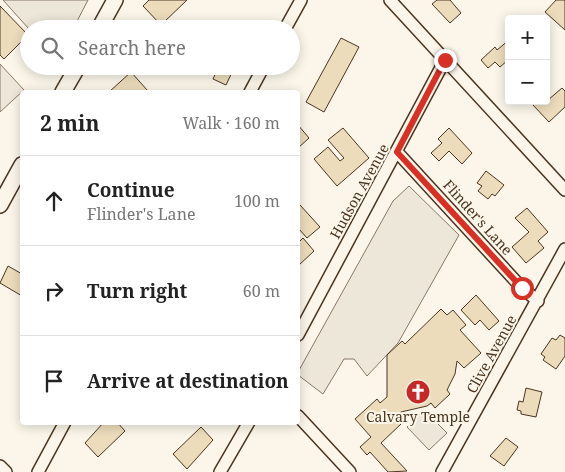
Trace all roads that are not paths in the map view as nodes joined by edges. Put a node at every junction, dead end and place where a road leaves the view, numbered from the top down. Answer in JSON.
{"nodes":[{"id":1,"x":115,"y":0,"type":"edge"},
{"id":2,"x":301,"y":0,"type":"edge"},
{"id":3,"x":390,"y":0,"type":"edge"},
{"id":4,"x":104,"y":20,"type":"edge"},
{"id":5,"x":290,"y":20,"type":"edge"},
{"id":6,"x":445,"y":60,"type":"junction"},
{"id":7,"x":73,"y":75,"type":"edge"},
{"id":8,"x":259,"y":75,"type":"edge"},
{"id":9,"x":64,"y":90,"type":"edge"},
{"id":10,"x":251,"y":90,"type":"edge"},
{"id":11,"x":397,"y":152,"type":"junction"},
{"id":12,"x":20,"y":169,"type":"edge"},
{"id":13,"x":565,"y":190,"type":"edge"},
{"id":14,"x":0,"y":205,"type":"edge"},
{"id":15,"x":565,"y":250,"type":"edge"},
{"id":16,"x":538,"y":301,"type":"junction"},
{"id":17,"x":300,"y":331,"type":"edge"},
{"id":18,"x":300,"y":418,"type":"edge"},
{"id":19,"x":64,"y":425,"type":"edge"},
{"id":20,"x":247,"y":425,"type":"edge"},
{"id":21,"x":0,"y":466,"type":"edge"},
{"id":22,"x":6,"y":472,"type":"edge"},
{"id":23,"x":38,"y":472,"type":"edge"},
{"id":24,"x":220,"y":472,"type":"edge"},
{"id":25,"x":350,"y":472,"type":"edge"},
{"id":26,"x":442,"y":472,"type":"edge"}],
"edges":[{"from":1,"to":4,"type":"main road"},
{"from":2,"to":5,"type":"street"},
{"from":3,"to":6,"type":"street"},
{"from":6,"to":11,"type":"street","name":"Hudson Avenue"},
{"from":6,"to":13,"type":"street"},
{"from":7,"to":9,"type":"main road"},
{"from":8,"to":10,"type":"street"},
{"from":11,"to":16,"type":"street","name":"Flinder's Lane"},
{"from":11,"to":17,"type":"street","name":"Hudson Avenue"},
{"from":12,"to":14,"type":"main road"},
{"from":15,"to":16,"type":"street","name":"Clive Avenue"},
{"from":16,"to":26,"type":"street","name":"Clive Avenue"},
{"from":18,"to":25,"type":"street"},
{"from":19,"to":23,"type":"street"},
{"from":20,"to":24,"type":"street"},
{"from":21,"to":22,"type":"street"}]}
